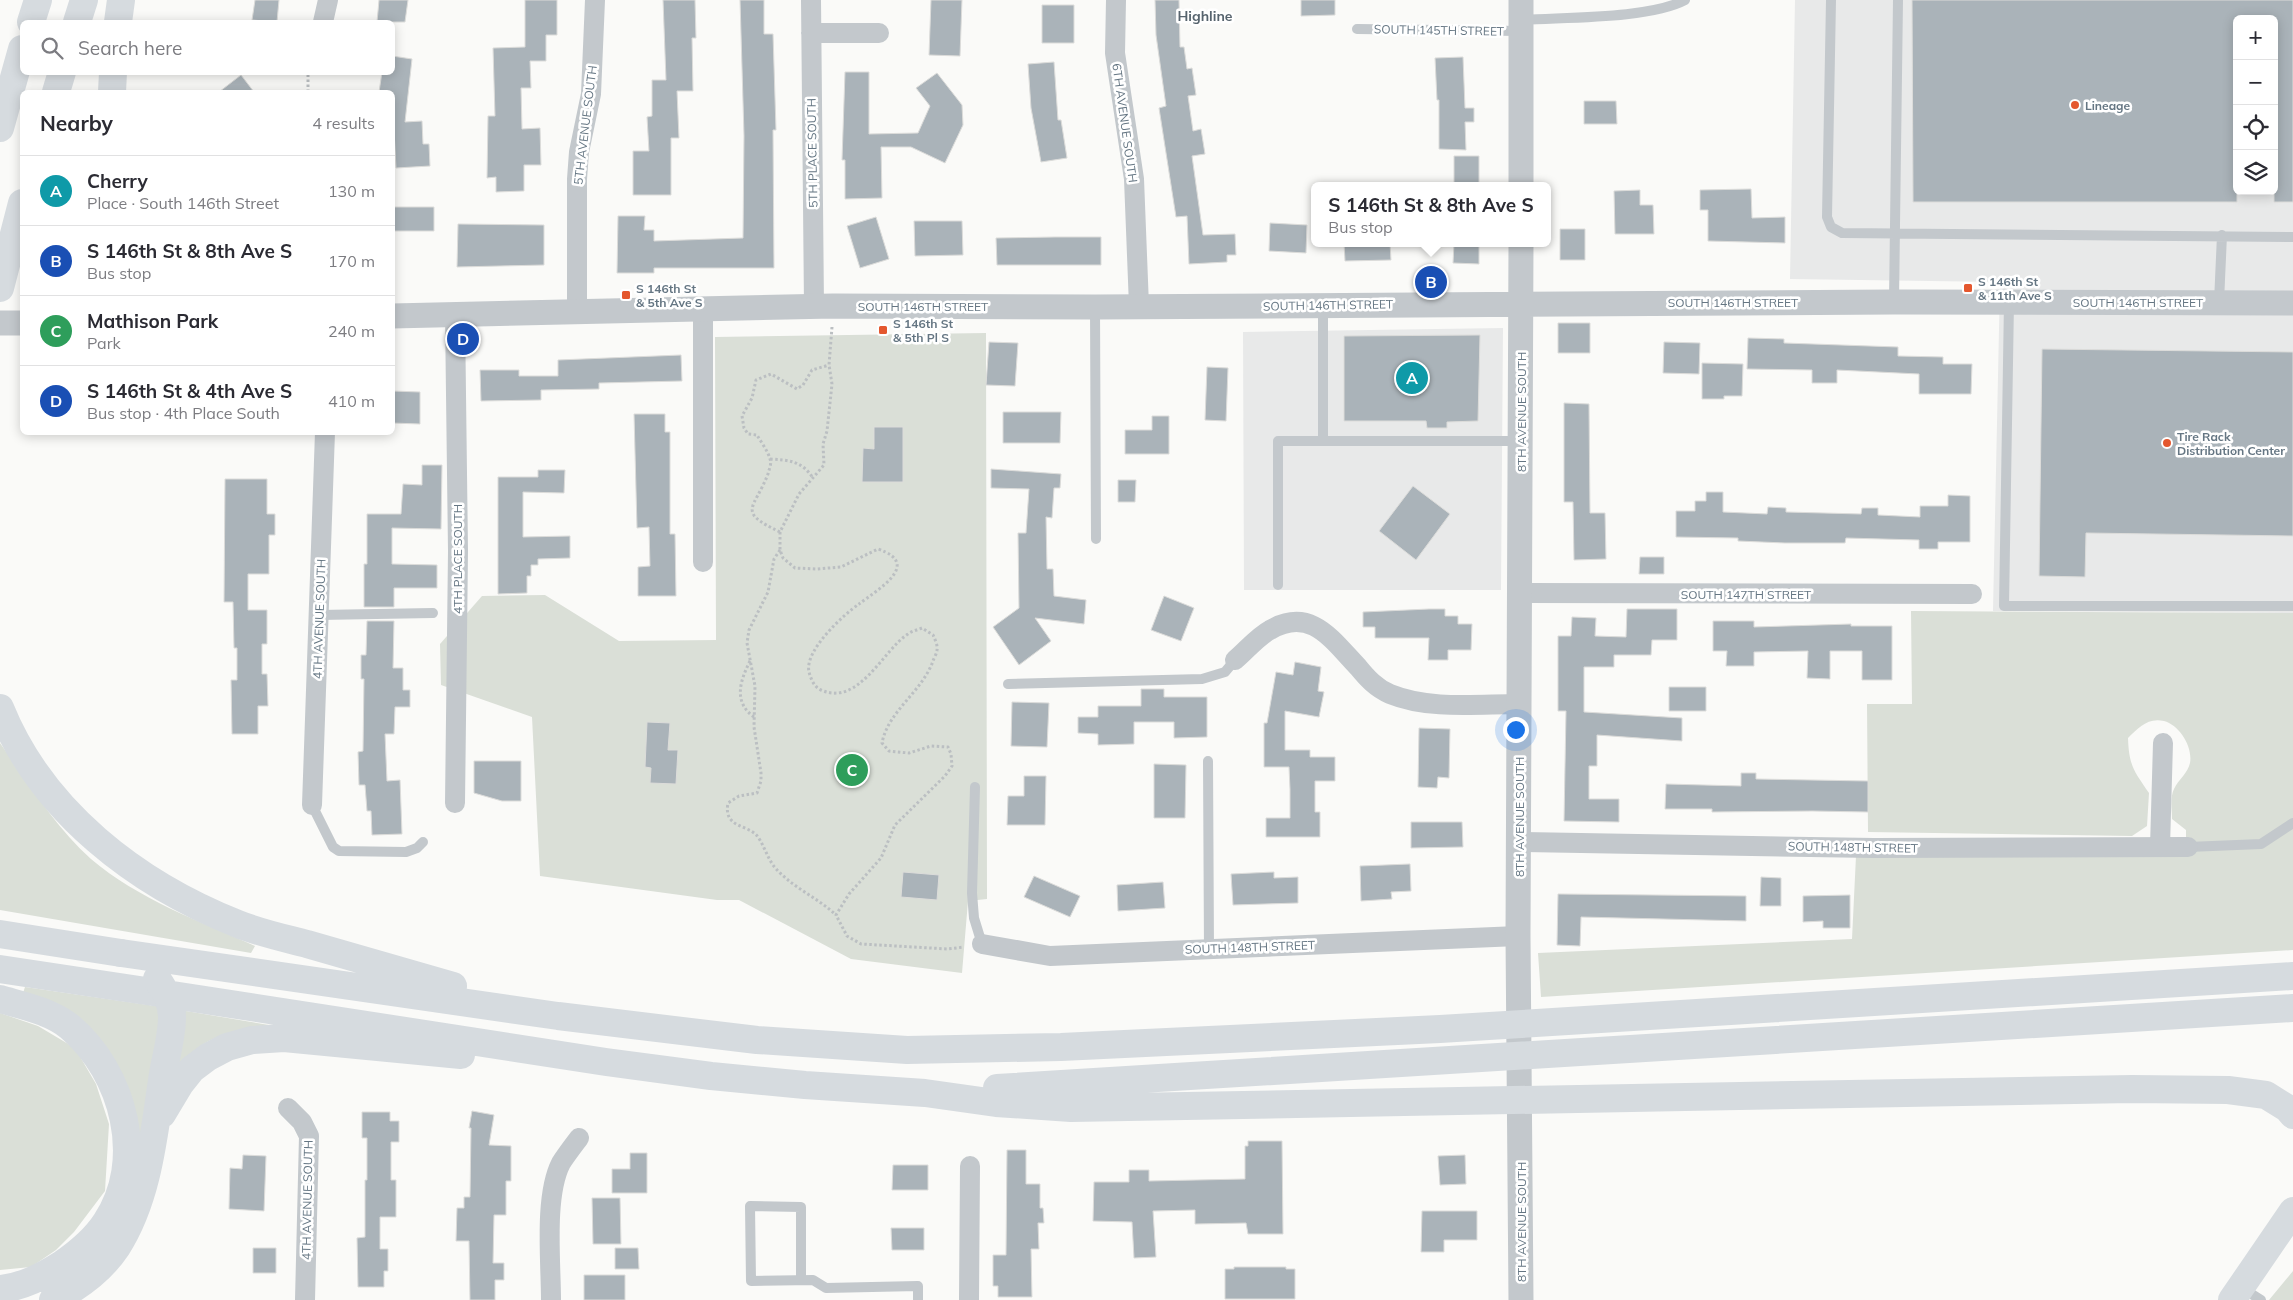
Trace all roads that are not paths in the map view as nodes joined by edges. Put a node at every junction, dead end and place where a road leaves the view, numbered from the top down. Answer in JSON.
{"nodes":[{"id":1,"x":38,"y":0,"type":"edge"},
{"id":2,"x":84,"y":0,"type":"edge"},
{"id":3,"x":121,"y":0,"type":"edge"},
{"id":4,"x":328,"y":0,"type":"edge"},
{"id":5,"x":595,"y":0,"type":"edge"},
{"id":6,"x":811,"y":0,"type":"edge"},
{"id":7,"x":1116,"y":0,"type":"edge"},
{"id":8,"x":1685,"y":0,"type":"edge"},
{"id":9,"x":1831,"y":0,"type":"edge"},
{"id":10,"x":1898,"y":0,"type":"edge"},
{"id":11,"x":1521,"y":17,"type":"edge"},
{"id":12,"x":32,"y":20,"type":"edge"},
{"id":13,"x":78,"y":20,"type":"edge"},
{"id":14,"x":118,"y":20,"type":"edge"},
{"id":15,"x":323,"y":20,"type":"edge"},
{"id":16,"x":1357,"y":29,"type":"dead end"},
{"id":17,"x":811,"y":32,"type":"junction"},
{"id":18,"x":879,"y":32,"type":"dead end"},
{"id":19,"x":20,"y":56,"type":"edge"},
{"id":20,"x":61,"y":75,"type":"edge"},
{"id":21,"x":113,"y":75,"type":"edge"},
{"id":22,"x":57,"y":90,"type":"edge"},
{"id":23,"x":112,"y":90,"type":"edge"},
{"id":24,"x":0,"y":128,"type":"edge"},
{"id":25,"x":1521,"y":182,"type":"edge"},
{"id":26,"x":20,"y":211,"type":"edge"},
{"id":27,"x":1894,"y":234,"type":"junction"},
{"id":28,"x":2222,"y":235,"type":"junction"},
{"id":29,"x":2293,"y":237,"type":"edge"},
{"id":30,"x":1522,"y":247,"type":"edge"},
{"id":31,"x":0,"y":288,"type":"edge"},
{"id":32,"x":1894,"y":302,"type":"junction"},
{"id":33,"x":2009,"y":302,"type":"junction"},
{"id":34,"x":2219,"y":302,"type":"junction"},
{"id":35,"x":1522,"y":303,"type":"junction"},
{"id":36,"x":2293,"y":303,"type":"edge"},
{"id":37,"x":1323,"y":305,"type":"junction"},
{"id":38,"x":814,"y":306,"type":"junction"},
{"id":39,"x":1139,"y":306,"type":"junction"},
{"id":40,"x":1095,"y":307,"type":"junction"},
{"id":41,"x":703,"y":308,"type":"junction"},
{"id":42,"x":577,"y":310,"type":"junction"},
{"id":43,"x":454,"y":315,"type":"junction"},
{"id":44,"x":395,"y":316,"type":"edge"},
{"id":45,"x":0,"y":323,"type":"edge"},
{"id":46,"x":20,"y":323,"type":"edge"},
{"id":47,"x":325,"y":435,"type":"edge"},
{"id":48,"x":1323,"y":441,"type":"junction"},
{"id":49,"x":1521,"y":441,"type":"junction"},
{"id":50,"x":1096,"y":539,"type":"dead end"},
{"id":51,"x":703,"y":562,"type":"dead end"},
{"id":52,"x":1278,"y":585,"type":"dead end"},
{"id":53,"x":1521,"y":593,"type":"junction"},
{"id":54,"x":1972,"y":594,"type":"dead end"},
{"id":55,"x":2293,"y":606,"type":"edge"},
{"id":56,"x":433,"y":614,"type":"dead end"},
{"id":57,"x":319,"y":615,"type":"junction"},
{"id":58,"x":1235,"y":660,"type":"joint"},
{"id":59,"x":1008,"y":684,"type":"dead end"},
{"id":60,"x":1519,"y":704,"type":"junction"},
{"id":61,"x":0,"y":708,"type":"edge"},
{"id":62,"x":2163,"y":744,"type":"dead end"},
{"id":63,"x":1208,"y":761,"type":"dead end"},
{"id":64,"x":975,"y":787,"type":"dead end"},
{"id":65,"x":455,"y":803,"type":"dead end"},
{"id":66,"x":312,"y":805,"type":"joint"},
{"id":67,"x":2293,"y":823,"type":"edge"},
{"id":68,"x":423,"y":842,"type":"dead end"},
{"id":69,"x":1519,"y":842,"type":"junction"},
{"id":70,"x":2160,"y":847,"type":"junction"},
{"id":71,"x":2188,"y":847,"type":"joint"},
{"id":72,"x":0,"y":934,"type":"edge"},
{"id":73,"x":1518,"y":936,"type":"junction"},
{"id":74,"x":982,"y":944,"type":"joint"},
{"id":75,"x":1209,"y":949,"type":"junction"},
{"id":76,"x":121,"y":953,"type":"junction"},
{"id":77,"x":0,"y":969,"type":"edge"},
{"id":78,"x":2293,"y":976,"type":"edge"},
{"id":79,"x":166,"y":994,"type":"junction"},
{"id":80,"x":0,"y":999,"type":"edge"},
{"id":81,"x":2293,"y":1008,"type":"edge"},
{"id":82,"x":558,"y":1016,"type":"junction"},
{"id":83,"x":520,"y":1048,"type":"junction"},
{"id":84,"x":2132,"y":1089,"type":"junction"},
{"id":85,"x":2293,"y":1092,"type":"edge"},
{"id":86,"x":925,"y":1093,"type":"junction"},
{"id":87,"x":288,"y":1108,"type":"dead end"},
{"id":88,"x":2293,"y":1114,"type":"edge"},
{"id":89,"x":154,"y":1126,"type":"junction"},
{"id":90,"x":579,"y":1138,"type":"dead end"},
{"id":91,"x":970,"y":1166,"type":"dead end"},
{"id":92,"x":2293,"y":1211,"type":"edge"},
{"id":93,"x":802,"y":1280,"type":"junction"},
{"id":94,"x":0,"y":1289,"type":"edge"},
{"id":95,"x":2245,"y":1296,"type":"edge"},
{"id":96,"x":54,"y":1300,"type":"edge"},
{"id":97,"x":305,"y":1300,"type":"edge"},
{"id":98,"x":551,"y":1300,"type":"edge"},
{"id":99,"x":918,"y":1300,"type":"edge"},
{"id":100,"x":968,"y":1300,"type":"edge"},
{"id":101,"x":1521,"y":1300,"type":"edge"}],
"edges":[{"from":1,"to":12,"type":"main road"},
{"from":2,"to":13,"type":"main road"},
{"from":3,"to":14,"type":"main road"},
{"from":4,"to":15,"type":"street"},
{"from":5,"to":42,"type":"street","name":"5TH AVENUE SOUTH"},
{"from":6,"to":17,"type":"street","name":"5TH PLACE SOUTH"},
{"from":7,"to":39,"type":"street","name":"6TH AVENUE SOUTH"},
{"from":8,"to":11,"type":"lane","name":"SOUTH 145TH STREET"},
{"from":9,"to":27,"type":"lane"},
{"from":10,"to":27,"type":"lane"},
{"from":11,"to":16,"type":"lane","name":"SOUTH 145TH STREET"},
{"from":11,"to":25,"type":"street"},
{"from":17,"to":18,"type":"street"},
{"from":17,"to":38,"type":"street","name":"5TH PLACE SOUTH"},
{"from":19,"to":24,"type":"main road"},
{"from":20,"to":22,"type":"main road"},
{"from":21,"to":23,"type":"main road"},
{"from":26,"to":31,"type":"main road"},
{"from":27,"to":28,"type":"lane"},
{"from":27,"to":32,"type":"lane"},
{"from":28,"to":29,"type":"lane"},
{"from":28,"to":34,"type":"lane"},
{"from":30,"to":35,"type":"street","name":"8TH AVENUE SOUTH"},
{"from":32,"to":33,"type":"street","name":"SOUTH 146TH STREET"},
{"from":32,"to":35,"type":"street","name":"SOUTH 146TH STREET"},
{"from":33,"to":34,"type":"street","name":"SOUTH 146TH STREET"},
{"from":33,"to":55,"type":"lane"},
{"from":34,"to":36,"type":"street","name":"SOUTH 146TH STREET"},
{"from":35,"to":37,"type":"street","name":"SOUTH 146TH STREET"},
{"from":35,"to":49,"type":"street","name":"8TH AVENUE SOUTH"},
{"from":37,"to":39,"type":"street","name":"SOUTH 146TH STREET"},
{"from":37,"to":48,"type":"lane"},
{"from":38,"to":40,"type":"street","name":"SOUTH 146TH STREET"},
{"from":38,"to":41,"type":"street","name":"SOUTH 146TH STREET"},
{"from":39,"to":40,"type":"street","name":"SOUTH 146TH STREET"},
{"from":40,"to":50,"type":"lane"},
{"from":41,"to":42,"type":"street","name":"SOUTH 146TH STREET"},
{"from":41,"to":51,"type":"street"},
{"from":42,"to":43,"type":"street","name":"SOUTH 146TH STREET"},
{"from":43,"to":44,"type":"street","name":"SOUTH 146TH STREET"},
{"from":43,"to":65,"type":"street","name":"4TH PLACE SOUTH"},
{"from":45,"to":46,"type":"street"},
{"from":47,"to":57,"type":"street","name":"4TH AVENUE SOUTH"},
{"from":48,"to":49,"type":"lane"},
{"from":48,"to":52,"type":"lane"},
{"from":49,"to":53,"type":"street","name":"8TH AVENUE SOUTH"},
{"from":53,"to":54,"type":"street","name":"SOUTH 147TH STREET"},
{"from":53,"to":60,"type":"street","name":"8TH AVENUE SOUTH"},
{"from":56,"to":57,"type":"lane"},
{"from":57,"to":66,"type":"street","name":"4TH AVENUE SOUTH"},
{"from":58,"to":59,"type":"lane"},
{"from":58,"to":60,"type":"street"},
{"from":60,"to":69,"type":"street","name":"8TH AVENUE SOUTH"},
{"from":61,"to":82,"type":"main road"},
{"from":62,"to":70,"type":"street"},
{"from":63,"to":75,"type":"lane"},
{"from":64,"to":74,"type":"lane"},
{"from":66,"to":68,"type":"lane"},
{"from":67,"to":71,"type":"lane"},
{"from":69,"to":70,"type":"street","name":"SOUTH 148TH STREET"},
{"from":69,"to":73,"type":"street","name":"8TH AVENUE SOUTH"},
{"from":70,"to":71,"type":"street","name":"SOUTH 148TH STREET"},
{"from":72,"to":76,"type":"main road"},
{"from":73,"to":75,"type":"street","name":"SOUTH 148TH STREET"},
{"from":73,"to":101,"type":"street","name":"8TH AVENUE SOUTH"},
{"from":74,"to":75,"type":"street","name":"SOUTH 148TH STREET"},
{"from":76,"to":79,"type":"main road"},
{"from":76,"to":82,"type":"main road"},
{"from":77,"to":79,"type":"main road"},
{"from":78,"to":82,"type":"main road"},
{"from":79,"to":83,"type":"main road"},
{"from":79,"to":89,"type":"main road"},
{"from":80,"to":94,"type":"main road"},
{"from":81,"to":86,"type":"main road"},
{"from":83,"to":86,"type":"main road"},
{"from":83,"to":89,"type":"main road"},
{"from":84,"to":85,"type":"main road"},
{"from":84,"to":86,"type":"main road"},
{"from":84,"to":88,"type":"main road"},
{"from":87,"to":97,"type":"street","name":"4TH AVENUE SOUTH"},
{"from":89,"to":96,"type":"main road"},
{"from":90,"to":98,"type":"street"},
{"from":91,"to":100,"type":"street"},
{"from":92,"to":95,"type":"main road"},
{"from":93,"to":93,"type":"lane"},
{"from":93,"to":99,"type":"lane"}]}
